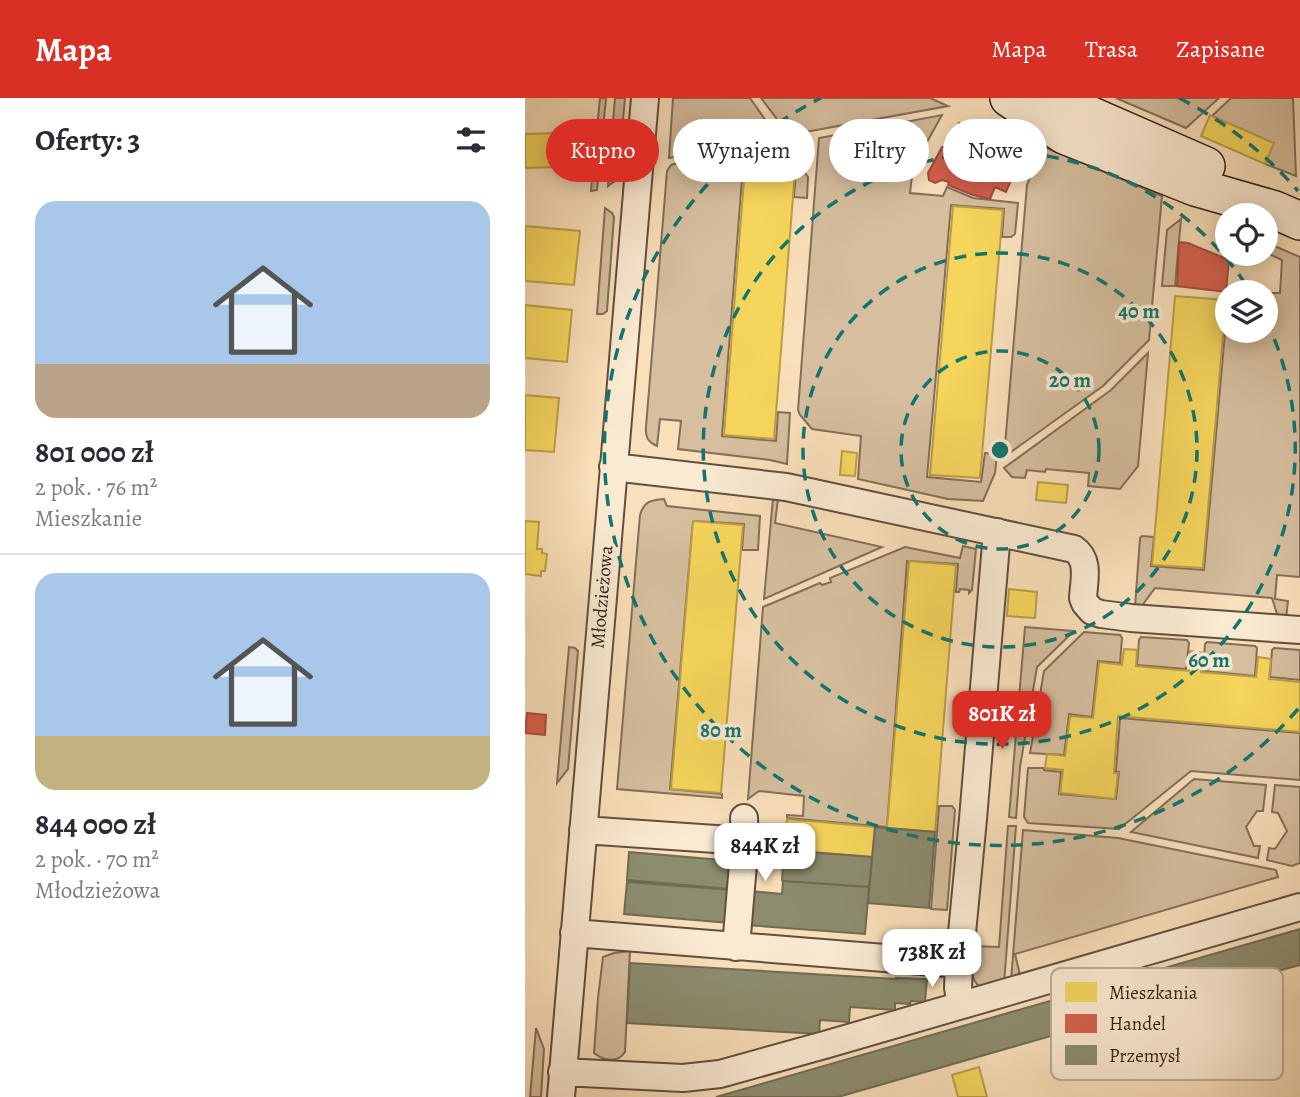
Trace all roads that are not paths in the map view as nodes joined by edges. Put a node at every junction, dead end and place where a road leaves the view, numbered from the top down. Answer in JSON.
{"nodes":[{"id":1,"x":645,"y":98,"type":"edge"},
{"id":2,"x":1009,"y":98,"type":"edge"},
{"id":3,"x":1023,"y":98,"type":"edge"},
{"id":4,"x":1287,"y":216,"type":"edge"},
{"id":5,"x":613,"y":467,"type":"junction"},
{"id":6,"x":997,"y":532,"type":"junction"},
{"id":7,"x":1300,"y":630,"type":"edge"},
{"id":8,"x":583,"y":830,"type":"junction"},
{"id":9,"x":1300,"y":907,"type":"edge"},
{"id":10,"x":574,"y":933,"type":"junction"},
{"id":11,"x":736,"y":947,"type":"junction"},
{"id":12,"x":959,"y":964,"type":"junction"},
{"id":13,"x":1089,"y":968,"type":"edge"},
{"id":14,"x":1051,"y":979,"type":"edge"},
{"id":15,"x":961,"y":1005,"type":"junction"},
{"id":16,"x":561,"y":1085,"type":"edge"}],
"edges":[{"from":1,"to":5,"type":"street","name":"Młodzieżowa"},
{"from":2,"to":4,"type":"street"},
{"from":3,"to":4,"type":"street"},
{"from":5,"to":6,"type":"street"},
{"from":5,"to":8,"type":"street","name":"Młodzieżowa"},
{"from":6,"to":7,"type":"street"},
{"from":6,"to":12,"type":"street"},
{"from":8,"to":10,"type":"street","name":"Młodzieżowa"},
{"from":8,"to":11,"type":"street"},
{"from":9,"to":13,"type":"street"},
{"from":10,"to":11,"type":"street"},
{"from":10,"to":16,"type":"street","name":"Młodzieżowa"},
{"from":11,"to":12,"type":"street"},
{"from":12,"to":15,"type":"street"},
{"from":14,"to":15,"type":"street"},
{"from":15,"to":16,"type":"street"}]}
